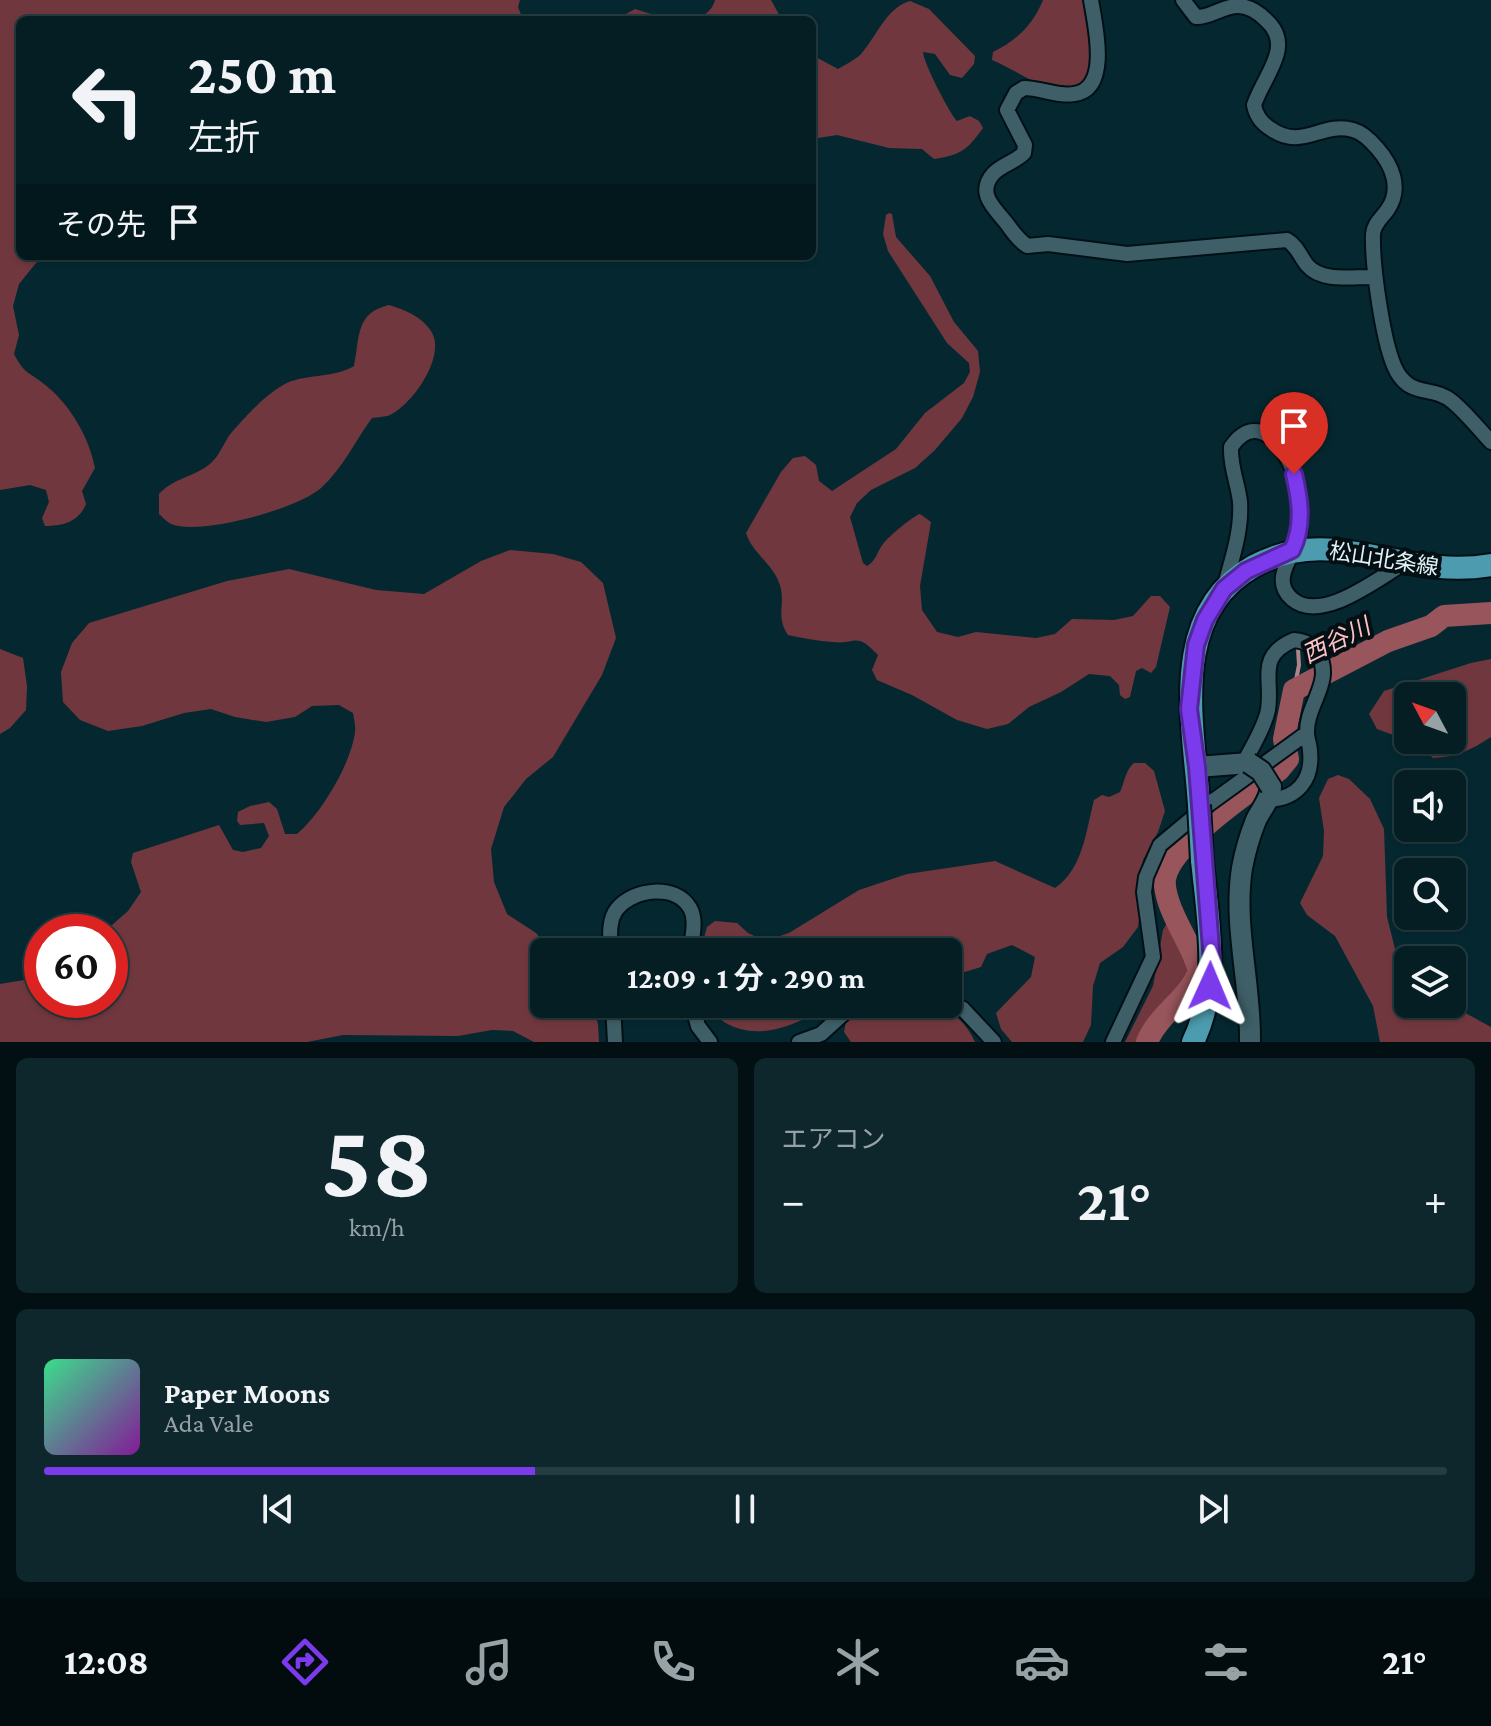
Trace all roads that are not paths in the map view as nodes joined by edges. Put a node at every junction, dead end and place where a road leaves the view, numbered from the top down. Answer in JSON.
{"nodes":[{"id":1,"x":1091,"y":0,"type":"edge"},
{"id":2,"x":1183,"y":0,"type":"edge"},
{"id":3,"x":1375,"y":277,"type":"junction"},
{"id":4,"x":1491,"y":442,"type":"edge"},
{"id":5,"x":1292,"y":550,"type":"junction"},
{"id":6,"x":1403,"y":564,"type":"junction"},
{"id":7,"x":1491,"y":565,"type":"edge"},
{"id":8,"x":1224,"y":589,"type":"junction"},
{"id":9,"x":1300,"y":737,"type":"junction"},
{"id":10,"x":1246,"y":763,"type":"junction"},
{"id":11,"x":1197,"y":767,"type":"junction"},
{"id":12,"x":1269,"y":794,"type":"junction"},
{"id":13,"x":610,"y":938,"type":"edge"},
{"id":14,"x":692,"y":938,"type":"edge"},
{"id":15,"x":962,"y":1008,"type":"edge"},
{"id":16,"x":614,"y":1018,"type":"edge"},
{"id":17,"x":696,"y":1018,"type":"edge"},
{"id":18,"x":839,"y":1018,"type":"edge"},
{"id":19,"x":615,"y":1042,"type":"edge"},
{"id":20,"x":710,"y":1042,"type":"edge"},
{"id":21,"x":799,"y":1042,"type":"edge"},
{"id":22,"x":994,"y":1042,"type":"edge"},
{"id":23,"x":1113,"y":1042,"type":"edge"},
{"id":24,"x":1193,"y":1042,"type":"edge"},
{"id":25,"x":1250,"y":1042,"type":"edge"}],
"edges":[{"from":1,"to":3,"type":"street"},
{"from":2,"to":3,"type":"street"},
{"from":3,"to":4,"type":"street"},
{"from":5,"to":6,"type":"main road","name":"松山北条線"},
{"from":5,"to":6,"type":"street"},
{"from":5,"to":8,"type":"main road","name":"松山北条線"},
{"from":5,"to":8,"type":"street"},
{"from":6,"to":7,"type":"main road","name":"松山北条線"},
{"from":8,"to":11,"type":"main road","name":"松山北条線"},
{"from":9,"to":10,"type":"street"},
{"from":9,"to":12,"type":"street"},
{"from":9,"to":23,"type":"street"},
{"from":10,"to":11,"type":"main road"},
{"from":10,"to":12,"type":"main road","bridge":true},
{"from":11,"to":24,"type":"main road","name":"松山北条線","bridge":true},
{"from":12,"to":25,"type":"main road"},
{"from":13,"to":14,"type":"street"},
{"from":15,"to":22,"type":"street"},
{"from":16,"to":19,"type":"street"},
{"from":17,"to":20,"type":"street"},
{"from":18,"to":21,"type":"street"}]}
